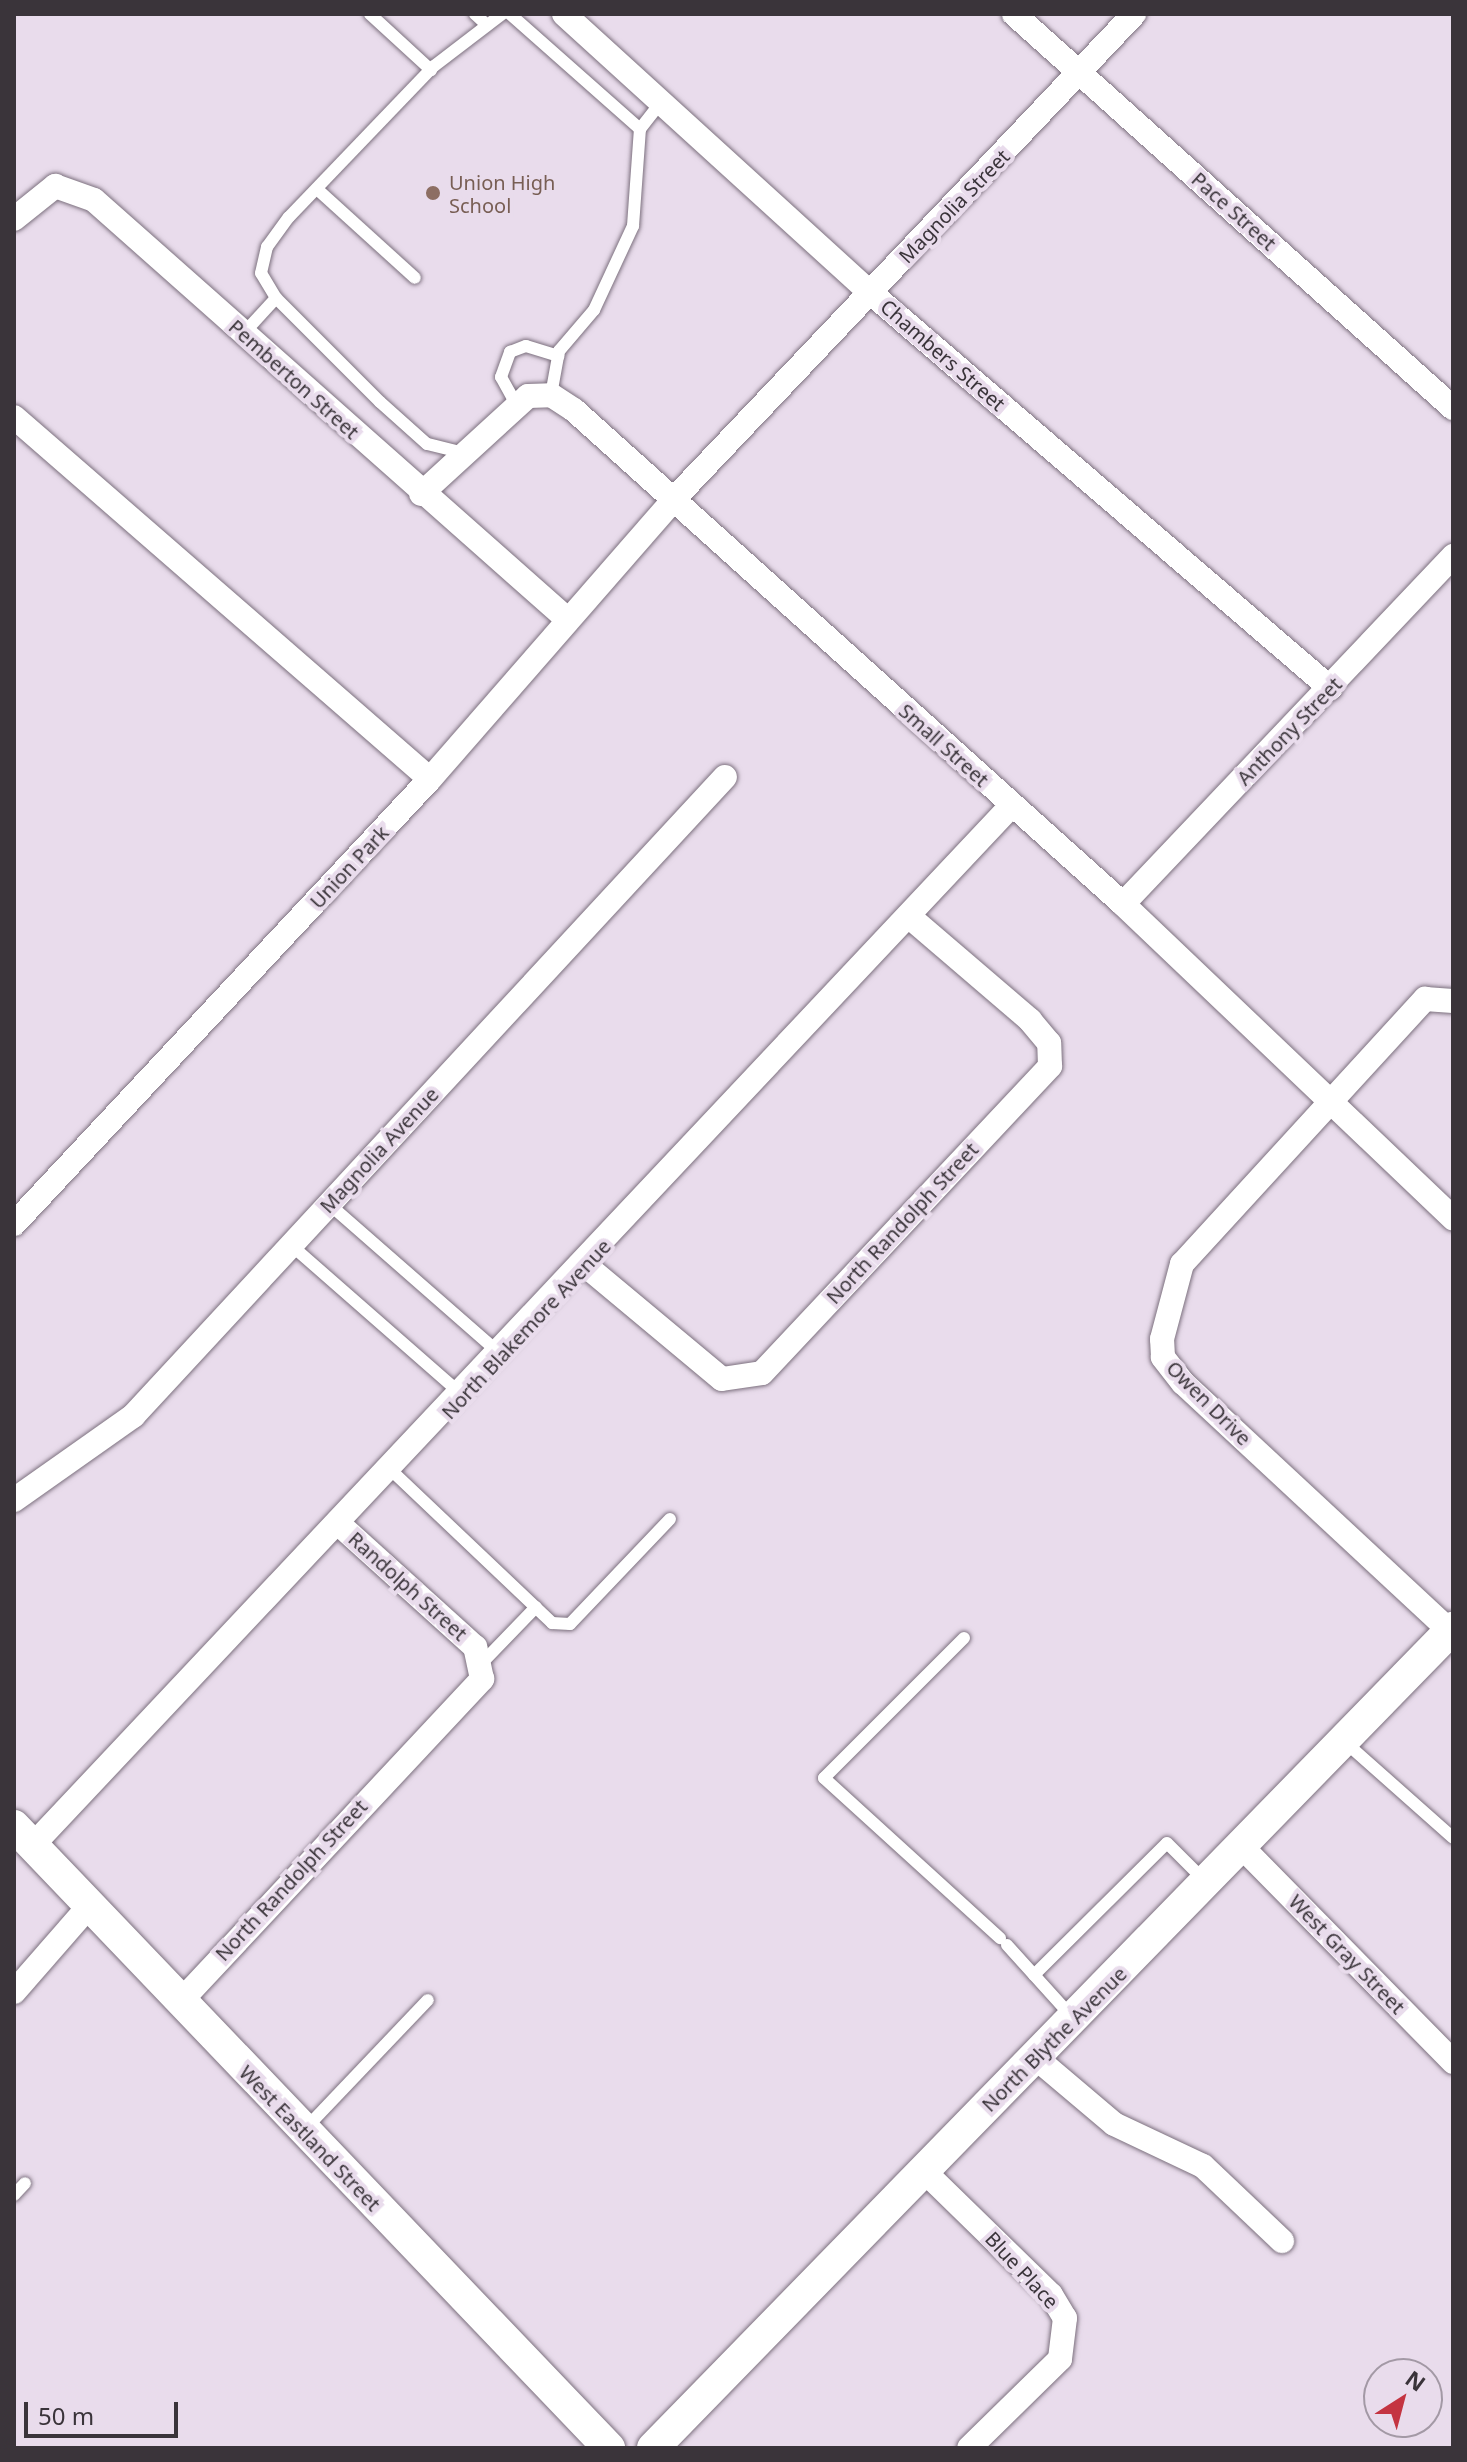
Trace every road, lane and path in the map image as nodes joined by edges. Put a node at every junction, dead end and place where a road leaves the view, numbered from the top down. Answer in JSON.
{"nodes":[{"id":1,"x":370,"y":14,"type":"edge"},
{"id":2,"x":475,"y":14,"type":"edge"},
{"id":3,"x":502,"y":14,"type":"edge"},
{"id":4,"x":510,"y":14,"type":"edge"},
{"id":5,"x":564,"y":14,"type":"edge"},
{"id":6,"x":1014,"y":14,"type":"edge"},
{"id":7,"x":1134,"y":14,"type":"edge"},
{"id":8,"x":487,"y":25,"type":"junction"},
{"id":9,"x":431,"y":70,"type":"junction"},
{"id":10,"x":1080,"y":73,"type":"junction"},
{"id":11,"x":661,"y":102,"type":"junction"},
{"id":12,"x":640,"y":129,"type":"junction"},
{"id":13,"x":317,"y":189,"type":"junction"},
{"id":14,"x":14,"y":219,"type":"edge"},
{"id":15,"x":415,"y":278,"type":"dead end"},
{"id":16,"x":871,"y":293,"type":"junction"},
{"id":17,"x":276,"y":298,"type":"junction"},
{"id":18,"x":243,"y":334,"type":"junction"},
{"id":19,"x":558,"y":356,"type":"junction"},
{"id":20,"x":551,"y":395,"type":"junction"},
{"id":21,"x":516,"y":404,"type":"junction"},
{"id":22,"x":1453,"y":408,"type":"edge"},
{"id":23,"x":14,"y":417,"type":"edge"},
{"id":24,"x":464,"y":453,"type":"junction"},
{"id":25,"x":421,"y":494,"type":"junction"},
{"id":26,"x":673,"y":500,"type":"junction"},
{"id":27,"x":1453,"y":556,"type":"edge"},
{"id":28,"x":567,"y":619,"type":"junction"},
{"id":29,"x":1330,"y":688,"type":"junction"},
{"id":30,"x":725,"y":777,"type":"dead end"},
{"id":31,"x":430,"y":779,"type":"junction"},
{"id":32,"x":1012,"y":805,"type":"junction"},
{"id":33,"x":1123,"y":904,"type":"junction"},
{"id":34,"x":911,"y":918,"type":"junction"},
{"id":35,"x":1453,"y":1001,"type":"edge"},
{"id":36,"x":1328,"y":1101,"type":"junction"},
{"id":37,"x":329,"y":1204,"type":"junction"},
{"id":38,"x":1453,"y":1218,"type":"edge"},
{"id":39,"x":14,"y":1224,"type":"edge"},
{"id":40,"x":291,"y":1245,"type":"junction"},
{"id":41,"x":585,"y":1265,"type":"junction"},
{"id":42,"x":501,"y":1355,"type":"junction"},
{"id":43,"x":463,"y":1396,"type":"junction"},
{"id":44,"x":392,"y":1471,"type":"junction"},
{"id":45,"x":14,"y":1500,"type":"edge"},
{"id":46,"x":670,"y":1519,"type":"dead end"},
{"id":47,"x":341,"y":1526,"type":"junction"},
{"id":48,"x":536,"y":1607,"type":"junction"},
{"id":49,"x":1452,"y":1629,"type":"edge"},
{"id":50,"x":964,"y":1638,"type":"dead end"},
{"id":51,"x":479,"y":1666,"type":"junction"},
{"id":52,"x":1345,"y":1742,"type":"junction"},
{"id":53,"x":23,"y":1836,"type":"edge"},
{"id":54,"x":1453,"y":1838,"type":"edge"},
{"id":55,"x":1241,"y":1846,"type":"junction"},
{"id":56,"x":1206,"y":1883,"type":"junction"},
{"id":57,"x":89,"y":1906,"type":"junction"},
{"id":58,"x":1034,"y":1975,"type":"junction"},
{"id":59,"x":14,"y":1992,"type":"edge"},
{"id":60,"x":428,"y":2000,"type":"dead end"},
{"id":61,"x":179,"y":2003,"type":"junction"},
{"id":62,"x":1075,"y":2020,"type":"junction"},
{"id":63,"x":1036,"y":2058,"type":"junction"},
{"id":64,"x":1453,"y":2062,"type":"edge"},
{"id":65,"x":303,"y":2131,"type":"junction"},
{"id":66,"x":924,"y":2171,"type":"junction"},
{"id":67,"x":25,"y":2183,"type":"dead end"},
{"id":68,"x":14,"y":2195,"type":"edge"},
{"id":69,"x":1282,"y":2241,"type":"dead end"},
{"id":70,"x":609,"y":2448,"type":"edge"},
{"id":71,"x":653,"y":2448,"type":"edge"},
{"id":72,"x":969,"y":2448,"type":"edge"}],
"edges":[{"from":1,"to":9,"type":"lane"},
{"from":2,"to":8,"type":"lane"},
{"from":3,"to":8,"type":"lane"},
{"from":4,"to":12,"type":"lane"},
{"from":5,"to":11,"type":"street","name":"Chambers Street"},
{"from":6,"to":10,"type":"street","name":"Pace Street"},
{"from":7,"to":10,"type":"street","name":"Magnolia Street"},
{"from":8,"to":9,"type":"lane"},
{"from":9,"to":13,"type":"lane"},
{"from":10,"to":16,"type":"street","name":"Magnolia Street"},
{"from":10,"to":22,"type":"street","name":"Pace Street"},
{"from":11,"to":12,"type":"lane"},
{"from":11,"to":16,"type":"street","name":"Chambers Street"},
{"from":12,"to":19,"type":"lane"},
{"from":13,"to":15,"type":"lane"},
{"from":13,"to":17,"type":"lane"},
{"from":14,"to":18,"type":"street","name":"Pemberton Street"},
{"from":16,"to":26,"type":"street","name":"Magnolia Street"},
{"from":16,"to":29,"type":"street","name":"Chambers Street"},
{"from":17,"to":18,"type":"lane"},
{"from":17,"to":24,"type":"lane"},
{"from":18,"to":25,"type":"street","name":"Pemberton Street"},
{"from":19,"to":20,"type":"lane"},
{"from":19,"to":21,"type":"lane"},
{"from":20,"to":21,"type":"street"},
{"from":20,"to":26,"type":"street","name":"Small Street"},
{"from":21,"to":24,"type":"street"},
{"from":23,"to":31,"type":"street"},
{"from":24,"to":25,"type":"street"},
{"from":25,"to":28,"type":"street","name":"Pemberton Street"},
{"from":26,"to":28,"type":"street","name":"Union Park"},
{"from":26,"to":32,"type":"street","name":"Small Street"},
{"from":27,"to":29,"type":"street","name":"Anthony Street"},
{"from":28,"to":31,"type":"street","name":"Union Park"},
{"from":29,"to":33,"type":"street","name":"Anthony Street"},
{"from":30,"to":37,"type":"street","name":"Magnolia Avenue"},
{"from":31,"to":39,"type":"street","name":"Union Park"},
{"from":32,"to":33,"type":"street","name":"Small Street"},
{"from":32,"to":34,"type":"street","name":"North Blakemore Avenue"},
{"from":33,"to":36,"type":"street","name":"Small Street"},
{"from":34,"to":41,"type":"street","name":"North Blakemore Avenue"},
{"from":34,"to":41,"type":"street","name":"North Randolph Street"},
{"from":35,"to":36,"type":"street","name":"Owen Drive"},
{"from":36,"to":38,"type":"street","name":"Small Street"},
{"from":36,"to":49,"type":"street","name":"Owen Drive"},
{"from":37,"to":40,"type":"street","name":"Magnolia Avenue"},
{"from":37,"to":42,"type":"lane"},
{"from":40,"to":43,"type":"lane"},
{"from":40,"to":45,"type":"street","name":"Magnolia Avenue"},
{"from":41,"to":42,"type":"street","name":"North Blakemore Avenue"},
{"from":42,"to":43,"type":"street","name":"North Blakemore Avenue"},
{"from":43,"to":44,"type":"street","name":"North Blakemore Avenue"},
{"from":44,"to":47,"type":"street","name":"North Blakemore Avenue"},
{"from":44,"to":48,"type":"lane"},
{"from":46,"to":48,"type":"lane"},
{"from":47,"to":51,"type":"street","name":"Randolph Street"},
{"from":47,"to":53,"type":"street","name":"North Blakemore Avenue"},
{"from":48,"to":51,"type":"lane"},
{"from":49,"to":52,"type":"street","name":"North Blythe Avenue"},
{"from":50,"to":58,"type":"lane"},
{"from":51,"to":61,"type":"street","name":"North Randolph Street"},
{"from":52,"to":54,"type":"lane"},
{"from":52,"to":55,"type":"street","name":"North Blythe Avenue"},
{"from":53,"to":57,"type":"street","name":"West Eastland Street"},
{"from":55,"to":56,"type":"street","name":"North Blythe Avenue"},
{"from":55,"to":64,"type":"street","name":"West Gray Street"},
{"from":56,"to":58,"type":"lane"},
{"from":56,"to":62,"type":"street","name":"North Blythe Avenue"},
{"from":57,"to":59,"type":"street"},
{"from":57,"to":61,"type":"street","name":"West Eastland Street"},
{"from":58,"to":62,"type":"lane"},
{"from":60,"to":65,"type":"lane"},
{"from":61,"to":65,"type":"street","name":"West Eastland Street"},
{"from":62,"to":63,"type":"street","name":"North Blythe Avenue"},
{"from":63,"to":66,"type":"street","name":"North Blythe Avenue"},
{"from":63,"to":69,"type":"street"},
{"from":65,"to":70,"type":"street","name":"West Eastland Street"},
{"from":66,"to":71,"type":"street","name":"North Blythe Avenue"},
{"from":66,"to":72,"type":"street","name":"Blue Place"},
{"from":67,"to":68,"type":"lane"}]}
